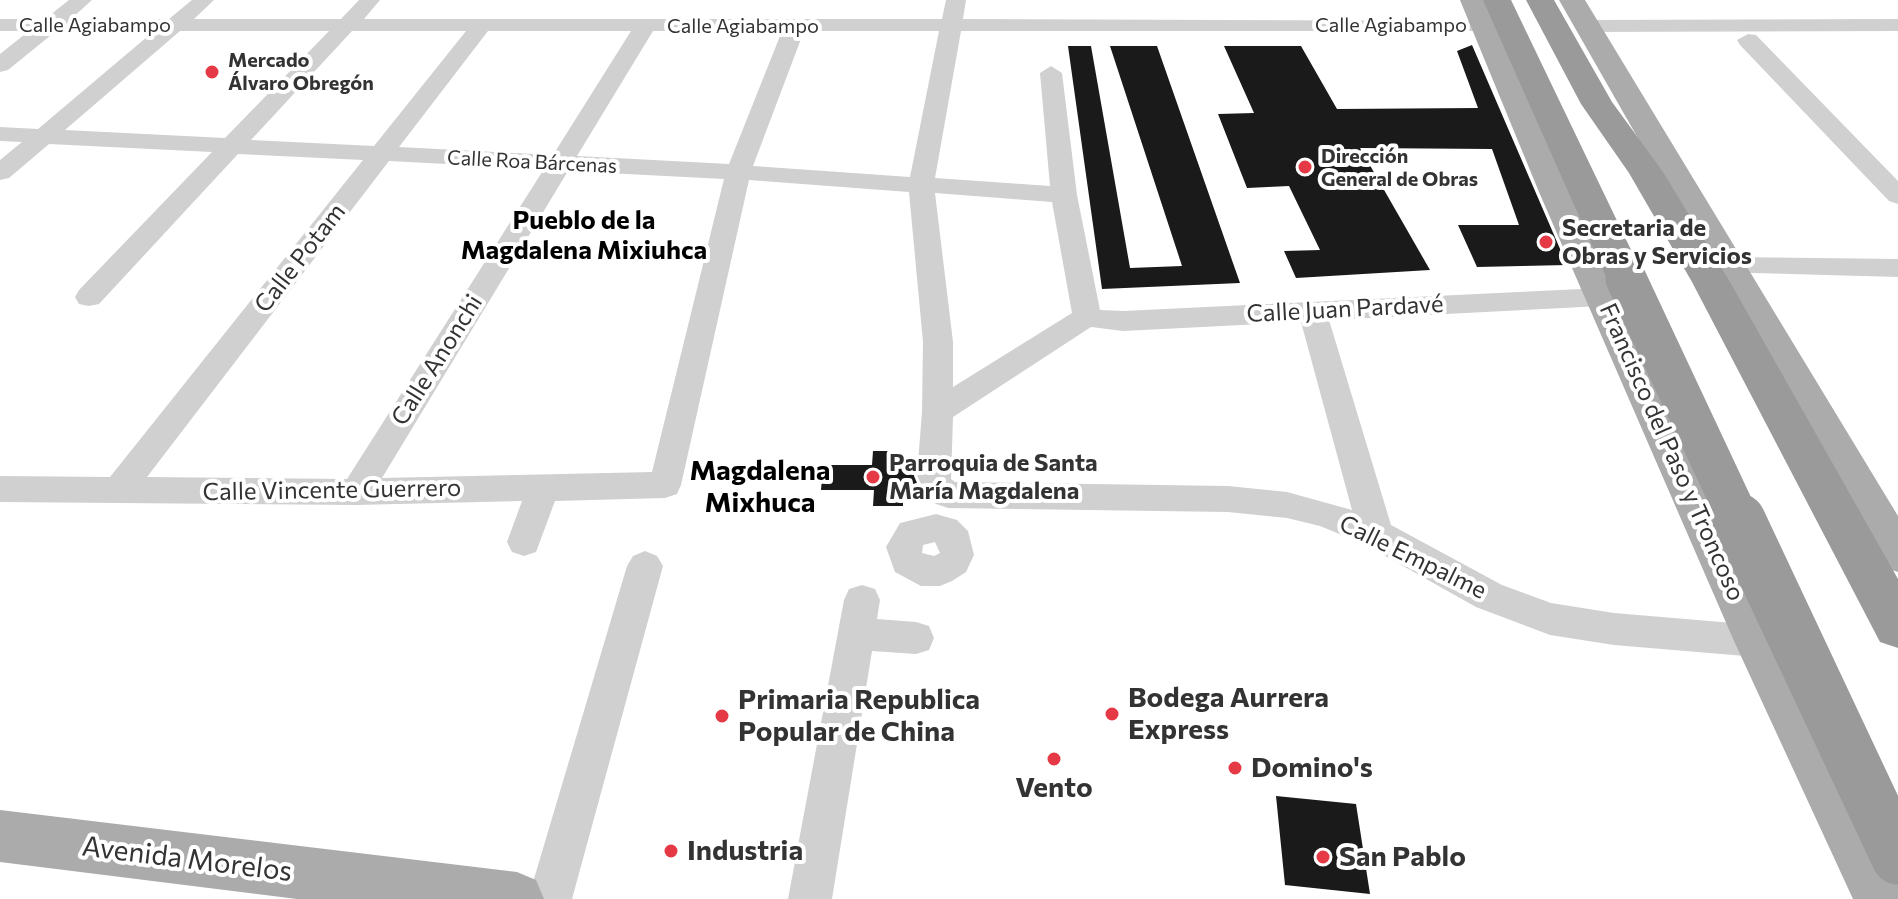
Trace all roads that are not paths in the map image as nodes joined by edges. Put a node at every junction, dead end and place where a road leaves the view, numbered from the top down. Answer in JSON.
{"nodes":[{"id":1,"x":82,"y":0,"type":"edge"},
{"id":2,"x":204,"y":0,"type":"edge"},
{"id":3,"x":370,"y":0,"type":"edge"},
{"id":4,"x":586,"y":0,"type":"edge"},
{"id":5,"x":698,"y":0,"type":"edge"},
{"id":6,"x":721,"y":0,"type":"edge"},
{"id":7,"x":956,"y":0,"type":"edge"},
{"id":8,"x":981,"y":0,"type":"edge"},
{"id":9,"x":1540,"y":0,"type":"edge"},
{"id":10,"x":1721,"y":9,"type":"dead end"},
{"id":11,"x":1491,"y":10,"type":"edge"},
{"id":12,"x":472,"y":17,"type":"edge"},
{"id":13,"x":1583,"y":20,"type":"edge"},
{"id":14,"x":175,"y":24,"type":"junction"},
{"id":15,"x":0,"y":25,"type":"edge"},
{"id":16,"x":50,"y":25,"type":"junction"},
{"id":17,"x":344,"y":25,"type":"junction"},
{"id":18,"x":568,"y":25,"type":"junction"},
{"id":19,"x":646,"y":25,"type":"junction"},
{"id":20,"x":1898,"y":25,"type":"edge"},
{"id":21,"x":683,"y":26,"type":"junction"},
{"id":22,"x":706,"y":26,"type":"junction"},
{"id":23,"x":795,"y":26,"type":"junction"},
{"id":24,"x":977,"y":26,"type":"junction"},
{"id":25,"x":950,"y":32,"type":"junction"},
{"id":26,"x":1741,"y":33,"type":"junction"},
{"id":27,"x":0,"y":65,"type":"edge"},
{"id":28,"x":1051,"y":73,"type":"dead end"},
{"id":29,"x":0,"y":134,"type":"edge"},
{"id":30,"x":44,"y":136,"type":"junction"},
{"id":31,"x":230,"y":146,"type":"junction"},
{"id":32,"x":381,"y":154,"type":"junction"},
{"id":33,"x":559,"y":164,"type":"junction"},
{"id":34,"x":738,"y":172,"type":"junction"},
{"id":35,"x":1646,"y":172,"type":"junction"},
{"id":36,"x":0,"y":173,"type":"edge"},
{"id":37,"x":921,"y":184,"type":"junction"},
{"id":38,"x":1064,"y":195,"type":"junction"},
{"id":39,"x":1898,"y":196,"type":"edge"},
{"id":40,"x":1898,"y":268,"type":"edge"},
{"id":41,"x":1720,"y":274,"type":"junction"},
{"id":42,"x":1614,"y":288,"type":"junction"},
{"id":43,"x":89,"y":297,"type":"dead end"},
{"id":44,"x":1312,"y":311,"type":"junction"},
{"id":45,"x":1088,"y":316,"type":"junction"},
{"id":46,"x":938,"y":412,"type":"junction"},
{"id":47,"x":940,"y":485,"type":"junction"},
{"id":48,"x":544,"y":486,"type":"junction"},
{"id":49,"x":0,"y":489,"type":"edge"},
{"id":50,"x":118,"y":491,"type":"junction"},
{"id":51,"x":356,"y":492,"type":"junction"},
{"id":52,"x":945,"y":530,"type":"dead end"},
{"id":53,"x":1376,"y":534,"type":"junction"},
{"id":54,"x":524,"y":542,"type":"dead end"},
{"id":55,"x":1898,"y":554,"type":"edge"},
{"id":56,"x":645,"y":566,"type":"dead end"},
{"id":57,"x":1898,"y":626,"type":"edge"},
{"id":58,"x":916,"y":638,"type":"dead end"},
{"id":59,"x":1757,"y":641,"type":"junction"},
{"id":60,"x":1837,"y":801,"type":"junction"},
{"id":61,"x":0,"y":836,"type":"edge"},
{"id":62,"x":1898,"y":838,"type":"edge"},
{"id":63,"x":1898,"y":858,"type":"edge"},
{"id":64,"x":517,"y":899,"type":"edge"},
{"id":65,"x":550,"y":899,"type":"edge"},
{"id":66,"x":810,"y":899,"type":"edge"},
{"id":67,"x":1881,"y":899,"type":"edge"}],
"edges":[{"from":1,"to":16,"type":"street"},
{"from":2,"to":14,"type":"street"},
{"from":3,"to":17,"type":"street"},
{"from":4,"to":18,"type":"street"},
{"from":5,"to":21,"type":"street"},
{"from":6,"to":22,"type":"street"},
{"from":7,"to":25,"type":"street"},
{"from":8,"to":24,"type":"street"},
{"from":9,"to":35,"type":"highway"},
{"from":10,"to":26,"type":"street"},
{"from":11,"to":24,"type":"street","name":"Calle Agiabampo"},
{"from":11,"to":42,"type":"main road","name":"Francisco del Paso y Troncoso"},
{"from":12,"to":17,"type":"street","name":"Calle Agiabampo"},
{"from":12,"to":18,"type":"street","name":"Calle Agiabampo"},
{"from":12,"to":32,"type":"street","name":"Calle Potam"},
{"from":13,"to":26,"type":"street"},
{"from":13,"to":35,"type":"highway"},
{"from":13,"to":41,"type":"main road"},
{"from":14,"to":16,"type":"street","name":"Calle Agiabampo"},
{"from":14,"to":17,"type":"street","name":"Calle Agiabampo"},
{"from":14,"to":30,"type":"street"},
{"from":15,"to":16,"type":"street","name":"Calle Agiabampo"},
{"from":16,"to":27,"type":"street"},
{"from":17,"to":31,"type":"street"},
{"from":18,"to":19,"type":"street","name":"Calle Agiabampo"},
{"from":19,"to":21,"type":"street","name":"Calle Agiabampo"},
{"from":19,"to":33,"type":"street","name":"Calle Anonchi"},
{"from":20,"to":26,"type":"street"},
{"from":21,"to":22,"type":"street","name":"Calle Agiabampo"},
{"from":22,"to":23,"type":"street","name":"Calle Agiabampo"},
{"from":23,"to":25,"type":"street","name":"Calle Agiabampo"},
{"from":23,"to":34,"type":"street"},
{"from":24,"to":25,"type":"street"},
{"from":25,"to":37,"type":"street"},
{"from":26,"to":39,"type":"street"},
{"from":28,"to":38,"type":"street"},
{"from":29,"to":30,"type":"street","name":"Calle Roa Bárcenas"},
{"from":30,"to":31,"type":"street","name":"Calle Roa Bárcenas"},
{"from":30,"to":36,"type":"street"},
{"from":31,"to":32,"type":"street","name":"Calle Roa Bárcenas"},
{"from":31,"to":43,"type":"street"},
{"from":32,"to":33,"type":"street","name":"Calle Roa Bárcenas"},
{"from":32,"to":50,"type":"street","name":"Calle Potam"},
{"from":33,"to":34,"type":"street","name":"Calle Roa Bárcenas"},
{"from":33,"to":51,"type":"street","name":"Calle Anonchi"},
{"from":34,"to":37,"type":"street","name":"Calle Roa Bárcenas"},
{"from":34,"to":48,"type":"street","name":"Calle Vincente Guerrero"},
{"from":35,"to":41,"type":"highway"},
{"from":37,"to":38,"type":"street","name":"Calle Roa Bárcenas"},
{"from":37,"to":46,"type":"street"},
{"from":38,"to":45,"type":"street"},
{"from":40,"to":41,"type":"street"},
{"from":41,"to":55,"type":"main road"},
{"from":41,"to":57,"type":"highway"},
{"from":42,"to":44,"type":"street","name":"Calle Juan Pardavé"},
{"from":42,"to":59,"type":"main road","name":"Francisco del Paso y Troncoso"},
{"from":42,"to":63,"type":"highway","name":"Francisco del Paso y Troncoso","bridge":true},
{"from":44,"to":45,"type":"street","name":"Calle Juan Pardavé"},
{"from":44,"to":53,"type":"street"},
{"from":45,"to":46,"type":"street"},
{"from":46,"to":47,"type":"street"},
{"from":47,"to":52,"type":"street"},
{"from":47,"to":53,"type":"street","name":"Calle Empalme"},
{"from":48,"to":51,"type":"street","name":"Calle Vincente Guerrero"},
{"from":48,"to":54,"type":"street"},
{"from":49,"to":50,"type":"street","name":"Calle Vincente Guerrero"},
{"from":50,"to":51,"type":"street","name":"Calle Vincente Guerrero"},
{"from":53,"to":59,"type":"street","name":"Calle Empalme"},
{"from":56,"to":65,"type":"street"},
{"from":58,"to":66,"type":"street"},
{"from":59,"to":60,"type":"main road","name":"Francisco del Paso y Troncoso"},
{"from":60,"to":62,"type":"main road"},
{"from":60,"to":67,"type":"main road","name":"Francisco del Paso y Troncoso"},
{"from":61,"to":64,"type":"main road","name":"Avenida Morelos"}]}
